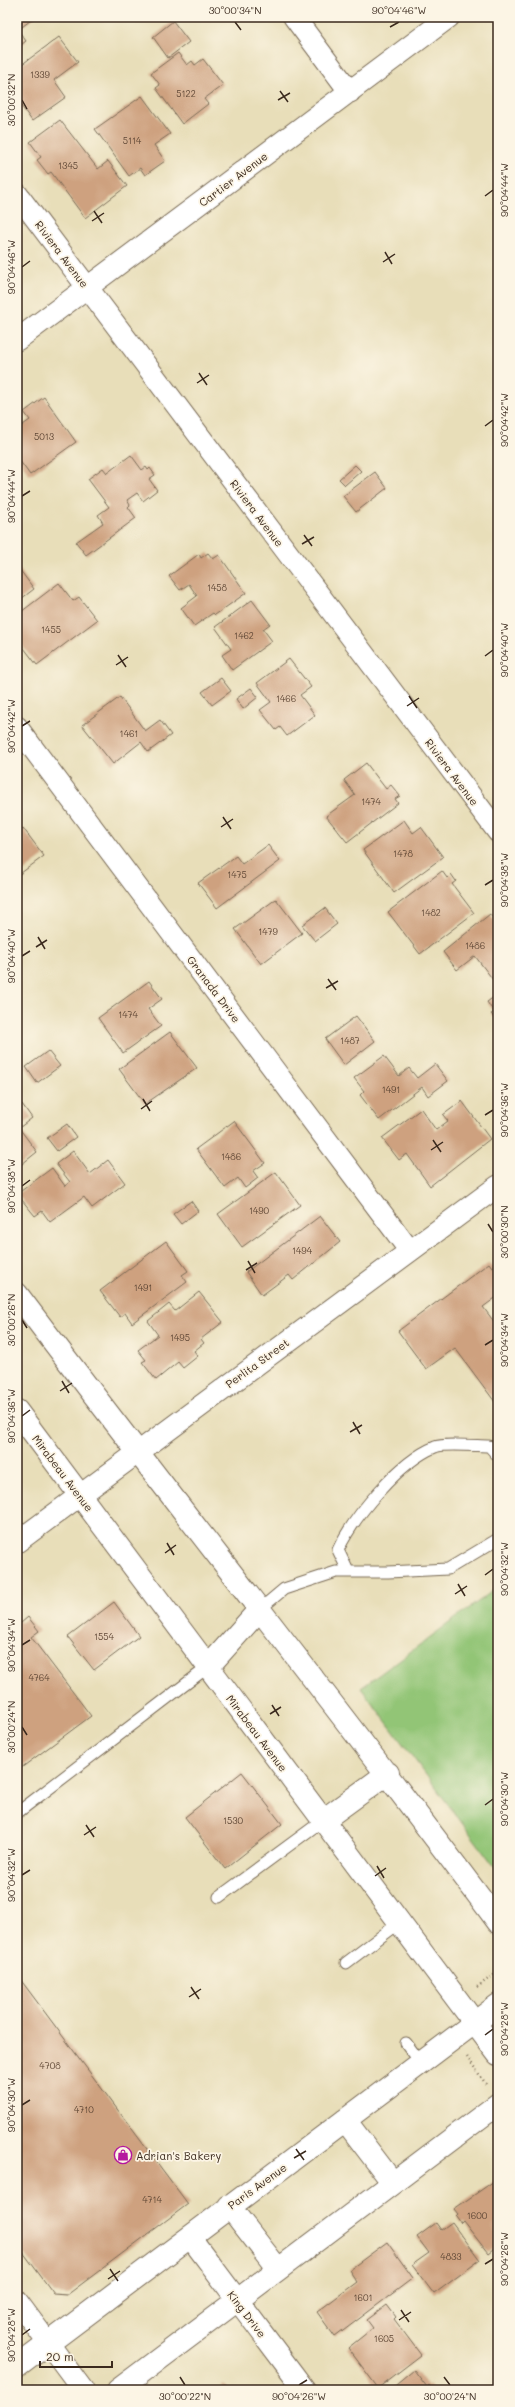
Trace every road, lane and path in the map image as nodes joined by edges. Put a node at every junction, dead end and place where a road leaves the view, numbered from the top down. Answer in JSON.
{"nodes":[{"id":1,"x":294,"y":17,"type":"edge"},
{"id":2,"x":449,"y":17,"type":"edge"},
{"id":3,"x":350,"y":92,"type":"junction"},
{"id":4,"x":17,"y":194,"type":"edge"},
{"id":5,"x":87,"y":287,"type":"junction"},
{"id":6,"x":17,"y":340,"type":"edge"},
{"id":7,"x":17,"y":727,"type":"edge"},
{"id":8,"x":498,"y":832,"type":"edge"},
{"id":9,"x":498,"y":1186,"type":"edge"},
{"id":10,"x":410,"y":1251,"type":"junction"},
{"id":11,"x":17,"y":1294,"type":"edge"},
{"id":12,"x":17,"y":1411,"type":"edge"},
{"id":13,"x":136,"y":1452,"type":"junction"},
{"id":14,"x":498,"y":1456,"type":"edge"},
{"id":15,"x":80,"y":1495,"type":"junction"},
{"id":16,"x":498,"y":1539,"type":"edge"},
{"id":17,"x":17,"y":1542,"type":"edge"},
{"id":18,"x":348,"y":1571,"type":"junction"},
{"id":19,"x":259,"y":1610,"type":"junction"},
{"id":20,"x":208,"y":1667,"type":"junction"},
{"id":21,"x":388,"y":1773,"type":"junction"},
{"id":22,"x":17,"y":1813,"type":"edge"},
{"id":23,"x":322,"y":1821,"type":"junction"},
{"id":24,"x":219,"y":1897,"type":"dead end"},
{"id":25,"x":498,"y":1922,"type":"edge"},
{"id":26,"x":399,"y":1923,"type":"junction"},
{"id":27,"x":346,"y":1963,"type":"dead end"},
{"id":28,"x":498,"y":1972,"type":"edge"},
{"id":29,"x":475,"y":1989,"type":"dead end"},
{"id":30,"x":498,"y":2005,"type":"edge"},
{"id":31,"x":474,"y":2023,"type":"junction"},
{"id":32,"x":406,"y":2043,"type":"dead end"},
{"id":33,"x":498,"y":2054,"type":"edge"},
{"id":34,"x":466,"y":2057,"type":"dead end"},
{"id":35,"x":421,"y":2063,"type":"junction"},
{"id":36,"x":493,"y":2096,"type":"edge"},
{"id":37,"x":345,"y":2120,"type":"junction"},
{"id":38,"x":393,"y":2183,"type":"junction"},
{"id":39,"x":229,"y":2206,"type":"junction"},
{"id":40,"x":190,"y":2237,"type":"junction"},
{"id":41,"x":278,"y":2269,"type":"junction"},
{"id":42,"x":237,"y":2301,"type":"junction"},
{"id":43,"x":17,"y":2302,"type":"edge"},
{"id":44,"x":48,"y":2343,"type":"junction"},
{"id":45,"x":17,"y":2367,"type":"edge"},
{"id":46,"x":83,"y":2390,"type":"edge"},
{"id":47,"x":118,"y":2390,"type":"edge"},
{"id":48,"x":305,"y":2390,"type":"edge"}],
"edges":[{"from":1,"to":3,"type":"street"},
{"from":2,"to":3,"type":"street","name":"Cartier Avenue"},
{"from":3,"to":5,"type":"street","name":"Cartier Avenue"},
{"from":4,"to":5,"type":"street","name":"Riviera Avenue"},
{"from":5,"to":6,"type":"street","name":"Cartier Avenue"},
{"from":5,"to":8,"type":"street","name":"Riviera Avenue"},
{"from":7,"to":10,"type":"street","name":"Granada Drive"},
{"from":9,"to":10,"type":"street","name":"Perlita Street"},
{"from":10,"to":13,"type":"street","name":"Perlita Street"},
{"from":11,"to":13,"type":"street"},
{"from":12,"to":15,"type":"street","name":"Mirabeau Avenue"},
{"from":13,"to":15,"type":"street","name":"Perlita Street"},
{"from":13,"to":19,"type":"street"},
{"from":14,"to":18,"type":"lane"},
{"from":15,"to":17,"type":"street","name":"Perlita Street"},
{"from":15,"to":20,"type":"street","name":"Mirabeau Avenue"},
{"from":16,"to":18,"type":"lane"},
{"from":18,"to":19,"type":"lane"},
{"from":19,"to":20,"type":"street"},
{"from":19,"to":21,"type":"street"},
{"from":20,"to":22,"type":"lane"},
{"from":20,"to":23,"type":"street","name":"Mirabeau Avenue"},
{"from":21,"to":23,"type":"street"},
{"from":21,"to":25,"type":"street"},
{"from":23,"to":24,"type":"lane"},
{"from":23,"to":26,"type":"street","name":"Mirabeau Avenue"},
{"from":26,"to":27,"type":"lane"},
{"from":26,"to":31,"type":"street","name":"Mirabeau Avenue"},
{"from":28,"to":29,"type":"path"},
{"from":30,"to":31,"type":"street","name":"Paris Avenue"},
{"from":31,"to":33,"type":"street","name":"Mirabeau Avenue"},
{"from":31,"to":35,"type":"street","name":"Paris Avenue"},
{"from":32,"to":35,"type":"lane"},
{"from":34,"to":36,"type":"path"},
{"from":35,"to":37,"type":"street","name":"Paris Avenue"},
{"from":36,"to":38,"type":"street"},
{"from":37,"to":38,"type":"street"},
{"from":37,"to":39,"type":"street","name":"Paris Avenue"},
{"from":38,"to":41,"type":"street"},
{"from":39,"to":40,"type":"street","name":"Paris Avenue"},
{"from":39,"to":41,"type":"street"},
{"from":40,"to":42,"type":"street","name":"King Drive"},
{"from":40,"to":44,"type":"street","name":"Paris Avenue"},
{"from":41,"to":42,"type":"street"},
{"from":42,"to":47,"type":"street"},
{"from":42,"to":48,"type":"street","name":"King Drive"},
{"from":43,"to":44,"type":"street"},
{"from":44,"to":45,"type":"street","name":"Paris Avenue"},
{"from":44,"to":46,"type":"street"}]}
